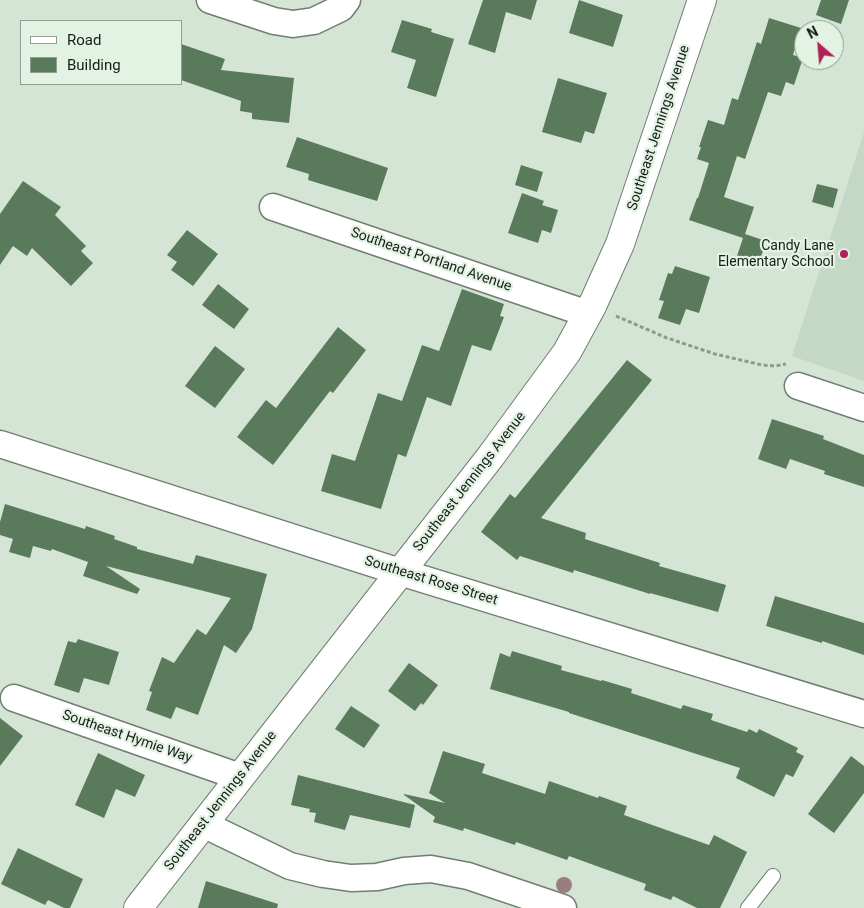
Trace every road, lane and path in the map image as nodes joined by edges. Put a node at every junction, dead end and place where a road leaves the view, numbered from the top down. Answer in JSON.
{"nodes":[{"id":1,"x":210,"y":0,"type":"edge"},
{"id":2,"x":347,"y":0,"type":"edge"},
{"id":3,"x":702,"y":0,"type":"edge"},
{"id":4,"x":273,"y":207,"type":"dead end"},
{"id":5,"x":590,"y":310,"type":"junction"},
{"id":6,"x":798,"y":386,"type":"joint"},
{"id":7,"x":864,"y":408,"type":"edge"},
{"id":8,"x":0,"y":444,"type":"edge"},
{"id":9,"x":400,"y":572,"type":"junction"},
{"id":10,"x":14,"y":698,"type":"dead end"},
{"id":11,"x":864,"y":714,"type":"edge"},
{"id":12,"x":240,"y":776,"type":"junction"},
{"id":13,"x":203,"y":824,"type":"junction"},
{"id":14,"x":773,"y":876,"type":"dead end"},
{"id":15,"x":523,"y":902,"type":"edge"},
{"id":16,"x":138,"y":908,"type":"edge"},
{"id":17,"x":563,"y":908,"type":"edge"},
{"id":18,"x":748,"y":908,"type":"edge"}],
"edges":[{"from":1,"to":2,"type":"street"},
{"from":3,"to":5,"type":"main road","name":"Southeast Jennings Avenue"},
{"from":4,"to":5,"type":"street","name":"Southeast Portland Avenue"},
{"from":5,"to":6,"type":"path"},
{"from":5,"to":9,"type":"main road","name":"Southeast Jennings Avenue"},
{"from":6,"to":7,"type":"street"},
{"from":8,"to":9,"type":"street","name":"Southeast Rose Street"},
{"from":9,"to":11,"type":"street","name":"Southeast Rose Street"},
{"from":9,"to":12,"type":"main road","name":"Southeast Jennings Avenue"},
{"from":10,"to":12,"type":"street","name":"Southeast Hymie Way"},
{"from":12,"to":13,"type":"main road","name":"Southeast Jennings Avenue"},
{"from":13,"to":15,"type":"street"},
{"from":13,"to":16,"type":"main road","name":"Southeast Jennings Avenue"},
{"from":14,"to":18,"type":"lane"},
{"from":15,"to":17,"type":"street"}]}
